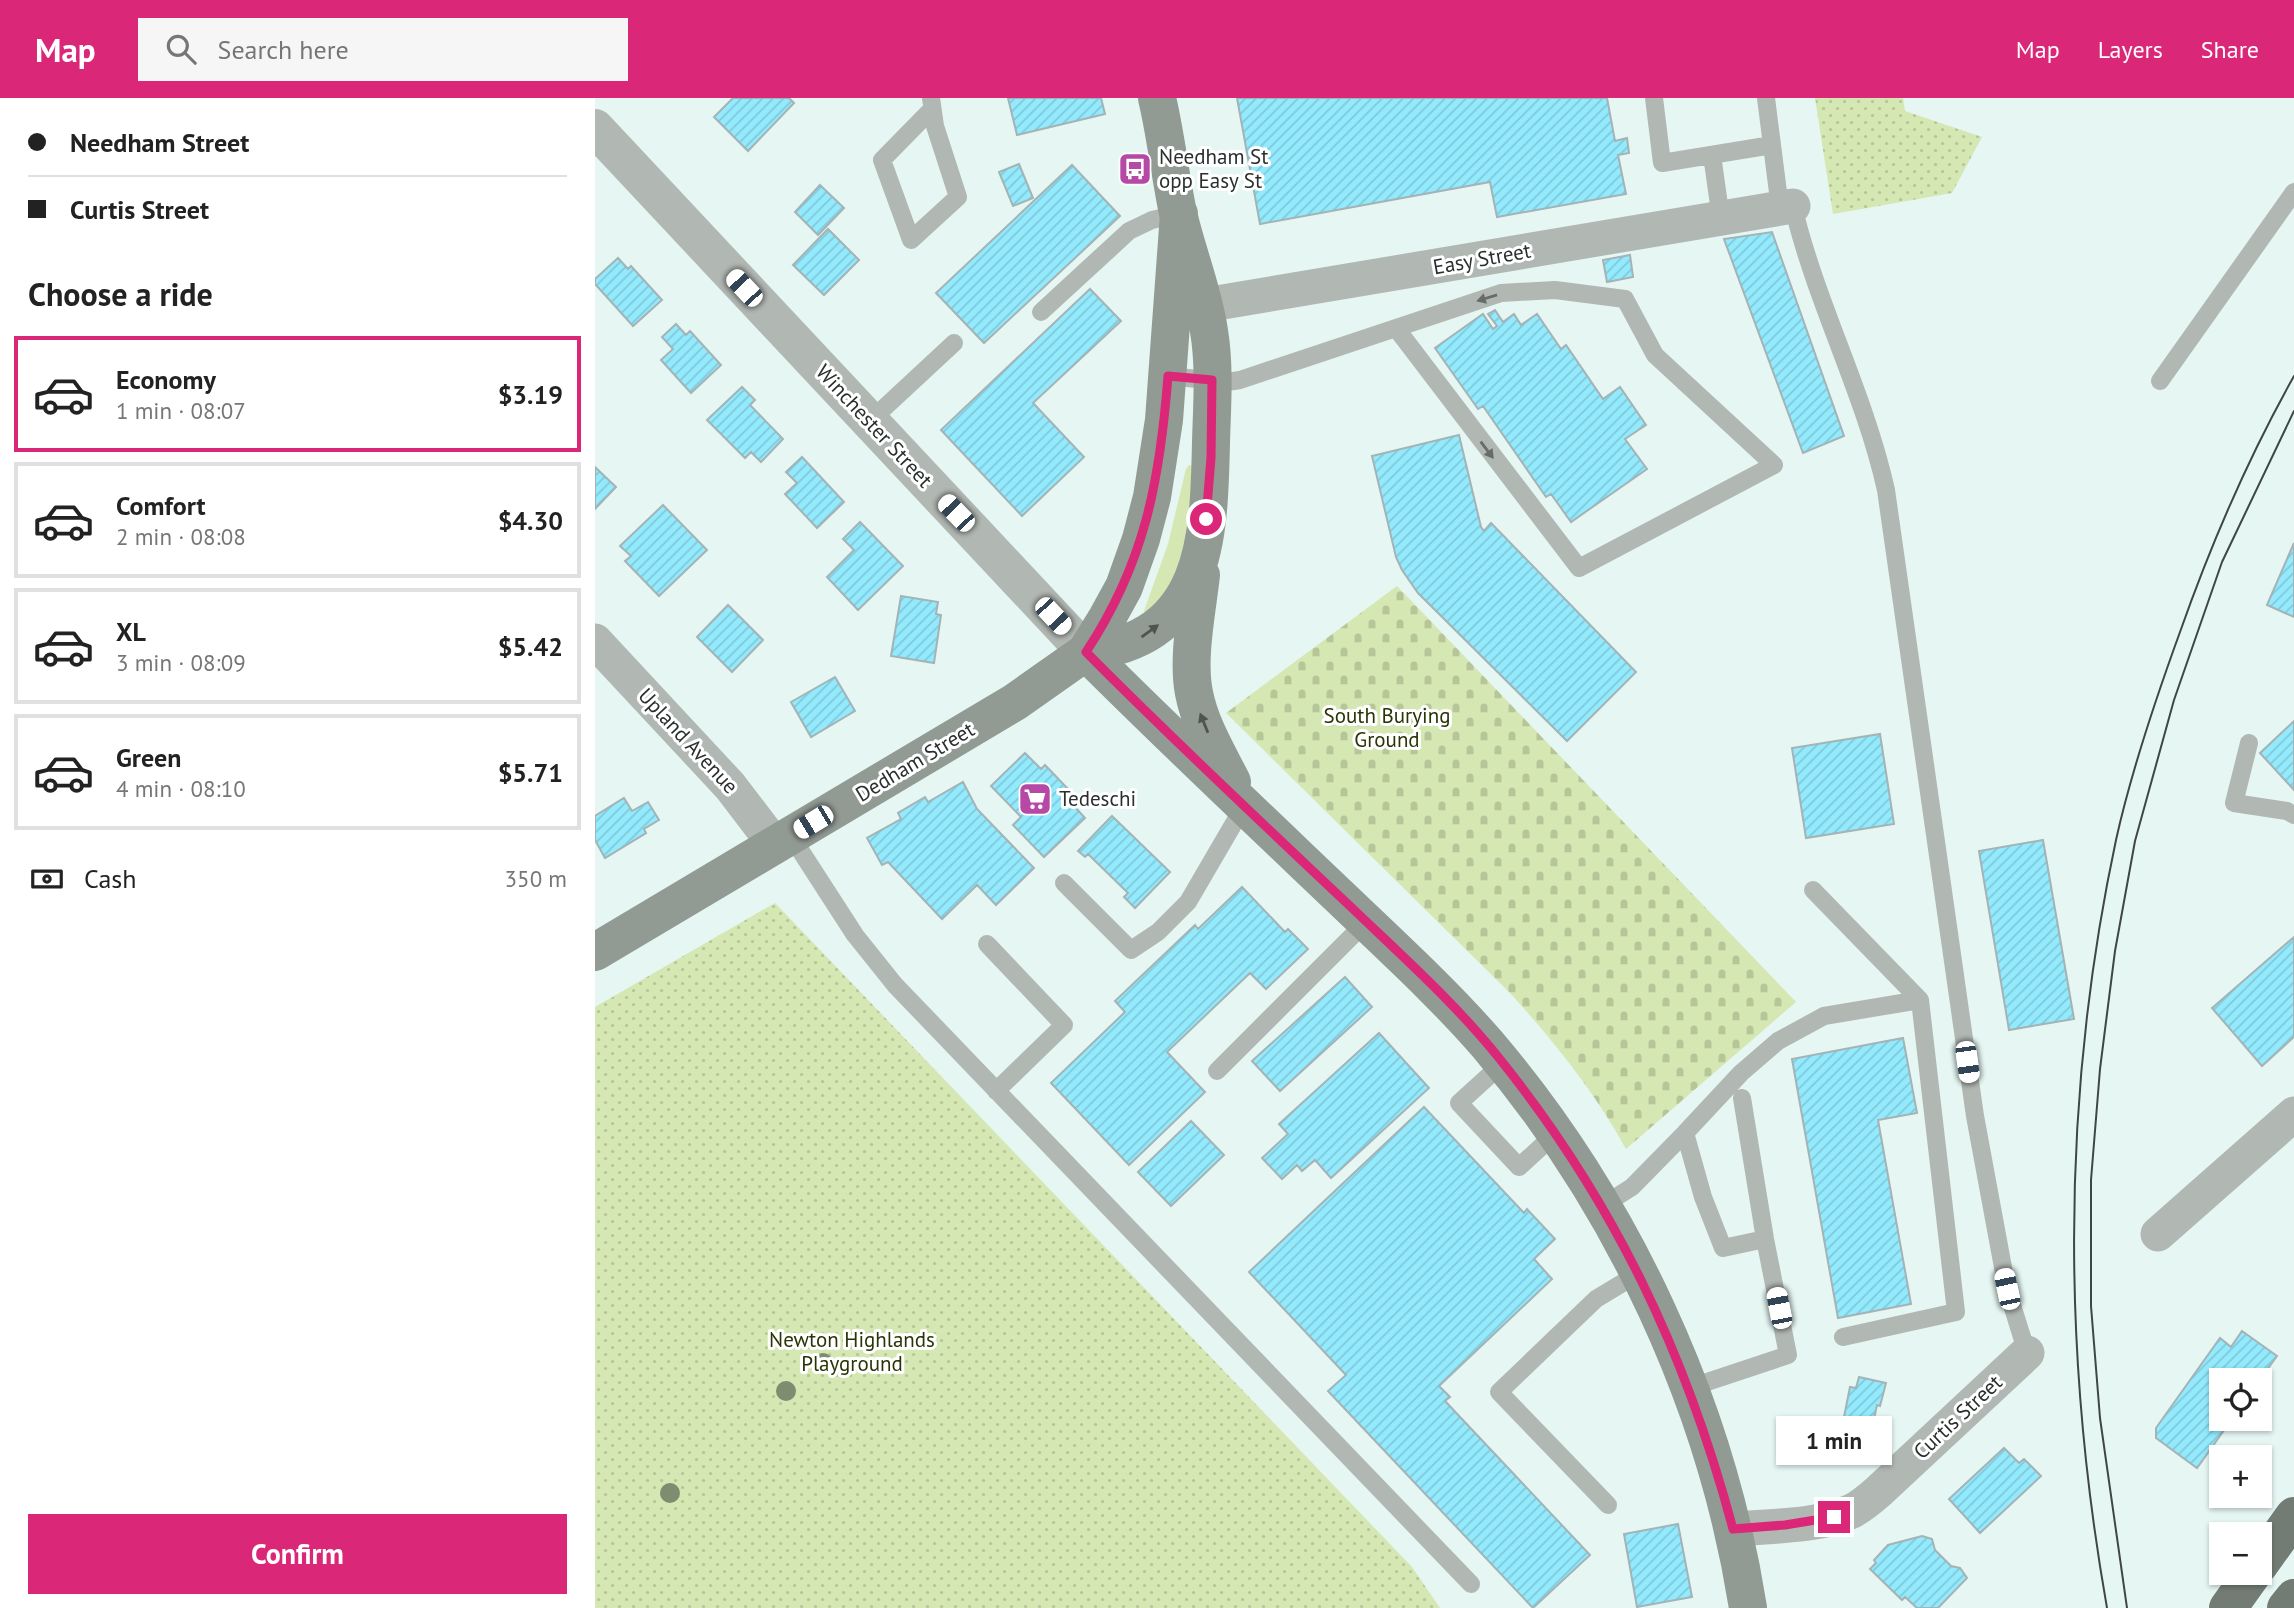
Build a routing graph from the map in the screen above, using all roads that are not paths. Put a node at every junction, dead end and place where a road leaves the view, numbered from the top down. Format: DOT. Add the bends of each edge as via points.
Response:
graph roads {
  1 [pos="1157,98"];
  2 [pos="1654,98"];
  3 [pos="1766,98"];
  4 [pos="931,103"];
  5 [pos="595,128"];
  6 [pos="1772,145"];
  7 [pos="1712,155"];
  8 [pos="2294,192"];
  9 [pos="1786,207"];
  10 [pos="1179,214"];
  11 [pos="1720,219"];
  12 [pos="1188,308"];
  13 [pos="1041,312"];
  14 [pos="1396,328"];
  15 [pos="954,343"];
  16 [pos="1168,376"];
  17 [pos="1212,380"];
  18 [pos="2160,381"];
  19 [pos="870,421"];
  20 [pos="1203,548"];
  21 [pos="595,641"];
  22 [pos="1086,652"];
  23 [pos="2249,743"];
  24 [pos="1244,806"];
  25 [pos="2294,815"];
  26 [pos="783,840"];
  27 [pos="1064,883"];
  28 [pos="1813,890"];
  29 [pos="1366,922"];
  30 [pos="988,944"];
  31 [pos="595,952"];
  32 [pos="1920,1000"];
  33 [pos="1503,1063"];
  34 [pos="1216,1071"];
  35 [pos="996,1091"];
  36 [pos="1742,1098"];
  37 [pos="2294,1114"];
  38 [pos="1685,1133"];
  39 [pos="1555,1134"];
  40 [pos="1602,1206"];
  41 [pos="2158,1234"];
  42 [pos="1765,1239"];
  43 [pos="1639,1273"];
  44 [pos="1843,1337"];
  45 [pos="2027,1353"];
  46 [pos="1689,1388"];
  47 [pos="1608,1505"];
  48 [pos="2294,1516"];
  49 [pos="1733,1529"];
  50 [pos="2272,1547"];
  51 [pos="1471,1584"];
  52 [pos="2244,1585"];
  53 [pos="2294,1598"];
  54 [pos="1748,1608"];
  55 [pos="2228,1608"];
  56 [pos="2287,1608"];
  1 -- 10 [label="main road"];
  2 -- 7 [label="lane" via="1663,163"];
  3 -- 6 [label="lane"];
  4 -- 4 [label="lane" via="958,197 911,240 882,160"];
  5 -- 19 [label="street, Winchester Street"];
  6 -- 7 [label="lane"];
  6 -- 9 [label="lane"];
  7 -- 11 [label="lane"];
  8 -- 18 [label="lane"];
  9 -- 11 [label="street, Easy Street"];
  9 -- 45 [label="lane" via="1867,417 1886,490 1975,1116 2007,1289"];
  10 -- 12 [label="main road"];
  10 -- 13 [label="lane" via="1129,231"];
  11 -- 12 [label="street, Easy Street"];
  12 -- 16 [label="main road"];
  12 -- 17 [label="main road" via="1210,334"];
  14 -- 14 [label="lane, one-way" via="1579,568 1774,465 1655,355 1625,299 1555,290 1501,293"];
  14 -- 17 [label="lane" via="1249,378"];
  15 -- 19 [label="lane"];
  16 -- 17 [label="lane"];
  16 -- 22 [label="main road" via="1159,463 1141,539 1118,600"];
  17 -- 20 [label="main road"];
  19 -- 22 [label="street, Winchester Street"];
  22 -- 20 [label="main road, one-way" via="1135,641 1170,614 1191,587"];
  24 -- 20 [label="main road, one-way" via="1206,730 1193,690"];
  21 -- 26 [label="street, Upland Avenue"];
  22 -- 24 [label="main road, Winchester Street"];
  22 -- 26 [label="main road, Dedham Street" via="1015,702"];
  23 -- 25 [label="lane" via="2234,803"];
  24 -- 27 [label="lane" via="1188,902 1158,932 1131,950"];
  24 -- 29 [label="main road, Winchester Street"];
  26 -- 31 [label="main road, Dedham Street"];
  26 -- 35 [label="lane" via="872,959"];
  28 -- 32 [label="lane"];
  29 -- 33 [label="main road, Winchester Street"];
  29 -- 34 [label="lane"];
  30 -- 35 [label="lane" via="1064,1025"];
  32 -- 38 [label="lane" via="1824,1016 1778,1041"];
  32 -- 44 [label="lane" via="1956,1312"];
  33 -- 39 [label="main road, Winchester Street"];
  33 -- 39 [label="lane" via="1459,1103 1518,1167"];
  35 -- 51 [label="lane"];
  36 -- 42 [label="lane"];
  37 -- 41 [label="street"];
  38 -- 40 [label="lane" via="1632,1187"];
  38 -- 42 [label="lane" via="1723,1248"];
  39 -- 40 [label="main road, Winchester Street"];
  40 -- 43 [label="main road, Winchester Street"];
  42 -- 46 [label="lane" via="1788,1355"];
  43 -- 46 [label="main road, Winchester Street"];
  43 -- 47 [label="lane" via="1597,1299 1499,1392"];
  45 -- 49 [label="street, Curtis Street" via="1854,1510 1785,1525"];
  46 -- 49 [label="main road, Winchester Street"];
  48 -- 50 [label="highway"];
  49 -- 54 [label="main road, Winchester Street"];
  52 -- 55 [label="highway"];
  53 -- 56 [label="highway"];
}
